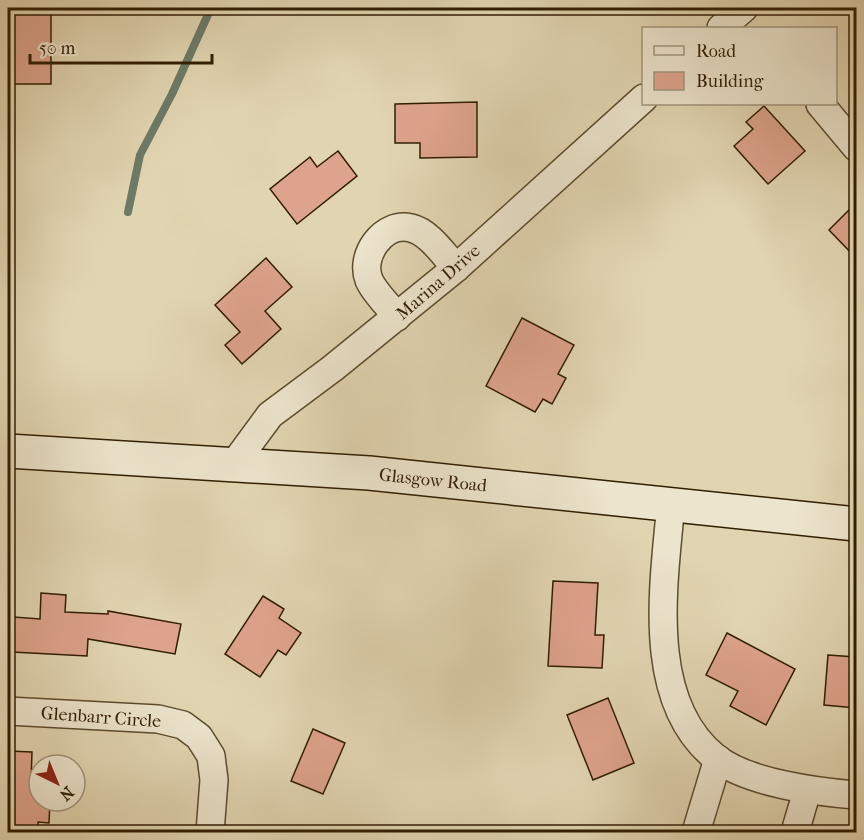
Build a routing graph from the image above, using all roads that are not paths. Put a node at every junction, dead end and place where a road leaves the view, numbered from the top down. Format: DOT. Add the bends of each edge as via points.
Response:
graph roads {
  1 [pos="745,13"];
  2 [pos="723,27"];
  3 [pos="642,100"];
  4 [pos="821,105"];
  5 [pos="856,147"];
  6 [pos="456,268"];
  7 [pos="397,317"];
  8 [pos="8,451"];
  9 [pos="234,464"];
  10 [pos="671,503"];
  11 [pos="856,524"];
  12 [pos="8,711"];
  13 [pos="718,759"];
  14 [pos="807,791"];
  15 [pos="856,795"];
  16 [pos="210,832"];
  17 [pos="696,832"];
  18 [pos="795,832"];
  1 -- 2 [label="street"];
  3 -- 6 [label="street, Marina Drive"];
  4 -- 5 [label="street"];
  6 -- 7 [label="street, Marina Drive"];
  6 -- 7 [label="street" via="424,234 412,228 399,227 383,235 370,248 369,279"];
  7 -- 9 [label="street, Marina Drive" via="270,415"];
  8 -- 9 [label="street, Glasgow Road"];
  9 -- 10 [label="street, Glasgow Road" via="369,473"];
  10 -- 11 [label="street, Glasgow Road"];
  10 -- 13 [label="street" via="664,592 665,644 673,694 691,734"];
  12 -- 16 [label="street, Glenbarr Circle" via="158,719 183,724 199,737 210,756 214,780"];
  13 -- 14 [label="street" via="747,773"];
  13 -- 17 [label="street"];
  14 -- 15 [label="street"];
  14 -- 18 [label="street"];
}
